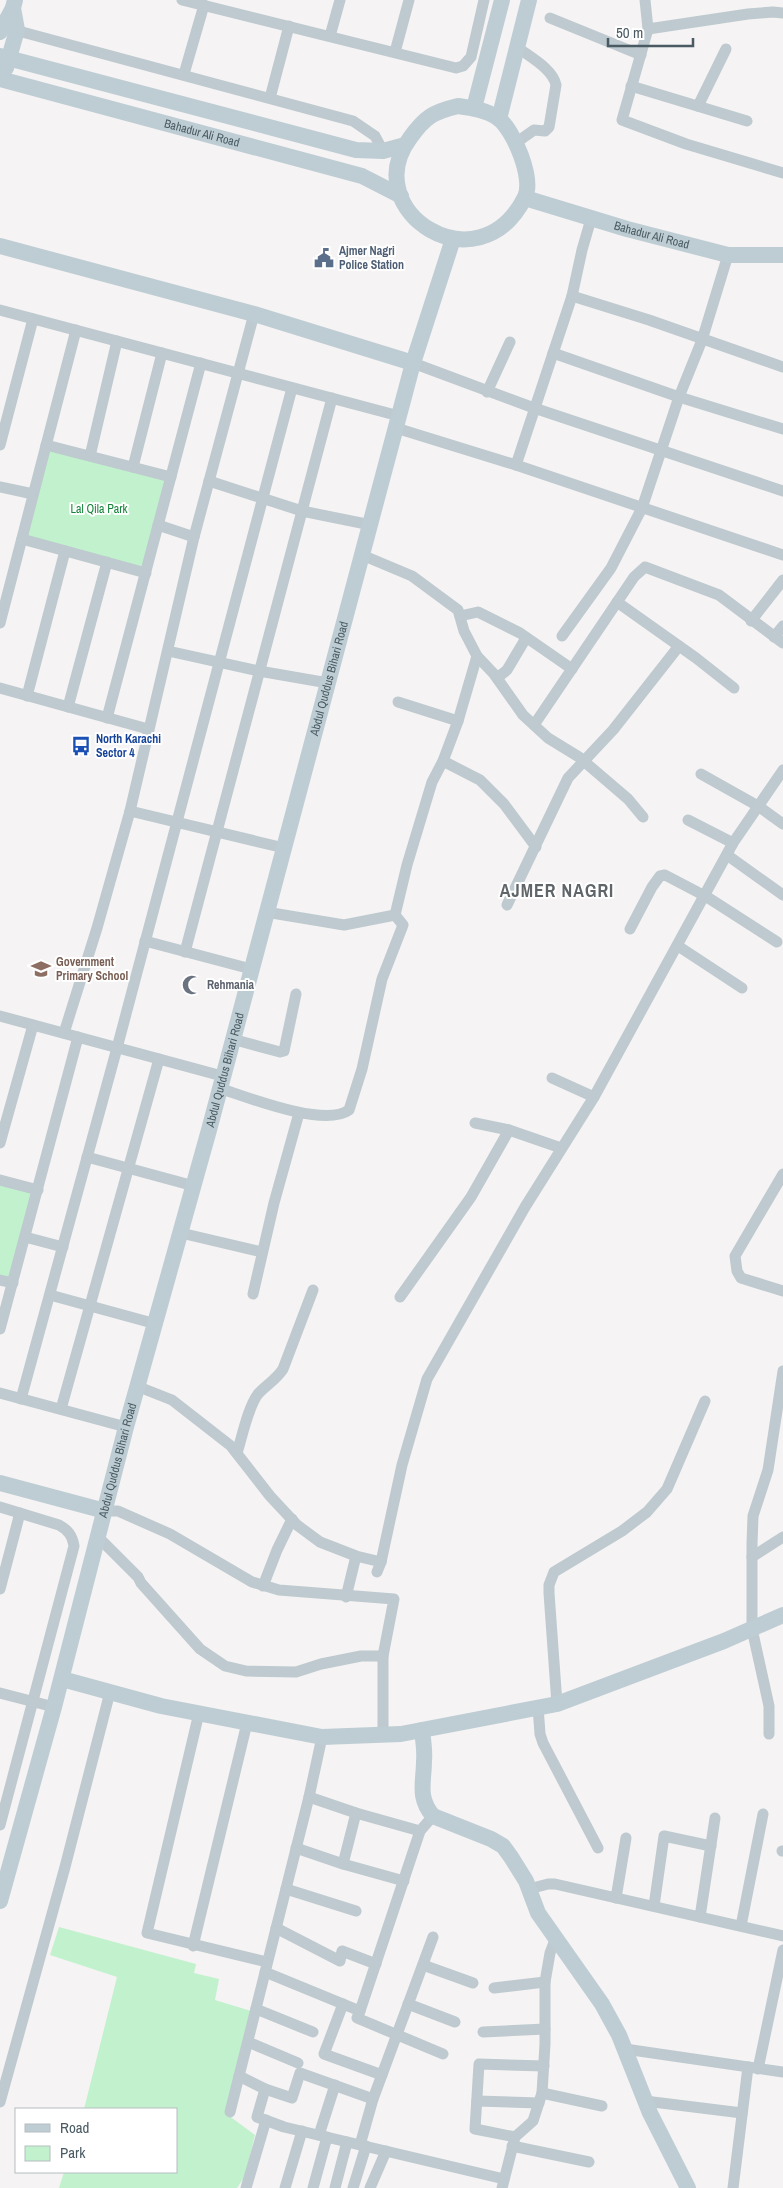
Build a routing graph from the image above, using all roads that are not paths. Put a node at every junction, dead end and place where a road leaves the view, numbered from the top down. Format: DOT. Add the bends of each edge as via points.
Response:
graph roads {
  1 [pos="182,0"];
  2 [pos="340,0"];
  3 [pos="409,0"];
  4 [pos="484,0"];
  5 [pos="502,0"];
  6 [pos="529,0"];
  7 [pos="645,0"];
  8 [pos="14,4"];
  9 [pos="204,5"];
  10 [pos="783,13"];
  11 [pos="550,18"];
  12 [pos="289,26"];
  13 [pos="5,29"];
  14 [pos="648,29"];
  15 [pos="330,36"];
  16 [pos="517,47"];
  17 [pos="726,49"];
  18 [pos="395,52"];
  19 [pos="640,55"];
  20 [pos="4,57"];
  21 [pos="184,74"];
  22 [pos="1,83"];
  23 [pos="631,86"];
  24 [pos="270,98"];
  25 [pos="698,106"];
  26 [pos="474,108"];
  27 [pos="499,119"];
  28 [pos="747,121"];
  29 [pos="517,142"];
  30 [pos="405,144"];
  31 [pos="383,150"];
  32 [pos="783,172"];
  33 [pos="401,196"];
  34 [pos="525,198"];
  35 [pos="592,219"];
  36 [pos="453,239"];
  37 [pos="0,246"];
  38 [pos="728,255"];
  39 [pos="783,255"];
  40 [pos="572,296"];
  41 [pos="0,310"];
  42 [pos="254,314"];
  43 [pos="33,319"];
  44 [pos="76,330"];
  45 [pos="702,340"];
  46 [pos="117,341"];
  47 [pos="510,342"];
  48 [pos="162,353"];
  49 [pos="553,353"];
  50 [pos="413,363"];
  51 [pos="201,364"];
  52 [pos="783,367"];
  53 [pos="238,374"];
  54 [pos="292,388"];
  55 [pos="487,392"];
  56 [pos="679,397"];
  57 [pos="332,398"];
  58 [pos="534,408"];
  59 [pos="398,422"];
  60 [pos="783,429"];
  61 [pos="2,430"];
  62 [pos="46,444"];
  63 [pos="0,445"];
  64 [pos="660,450"];
  65 [pos="90,456"];
  66 [pos="516,465"];
  67 [pos="133,467"];
  68 [pos="171,477"];
  69 [pos="209,481"];
  70 [pos="0,487"];
  71 [pos="783,491"];
  72 [pos="33,494"];
  73 [pos="263,498"];
  74 [pos="642,508"];
  75 [pos="302,512"];
  76 [pos="158,525"];
  77 [pos="370,525"];
  78 [pos="194,537"];
  79 [pos="22,539"];
  80 [pos="65,551"];
  81 [pos="362,555"];
  82 [pos="783,555"];
  83 [pos="107,562"];
  84 [pos="146,573"];
  85 [pos="783,580"];
  86 [pos="617,602"];
  87 [pos="460,616"];
  88 [pos="751,620"];
  89 [pos="0,623"];
  90 [pos="783,626"];
  91 [pos="562,636"];
  92 [pos="526,638"];
  93 [pos="779,640"];
  94 [pos="679,646"];
  95 [pos="168,651"];
  96 [pos="477,656"];
  97 [pos="219,663"];
  98 [pos="572,669"];
  99 [pos="260,671"];
  100 [pos="497,678"];
  101 [pos="328,683"];
  102 [pos="0,688"];
  103 [pos="734,688"];
  104 [pos="27,696"];
  105 [pos="398,702"];
  106 [pos="68,707"];
  107 [pos="108,718"];
  108 [pos="458,721"];
  109 [pos="534,725"];
  110 [pos="148,729"];
  111 [pos="444,761"];
  112 [pos="584,761"];
  113 [pos="783,770"];
  114 [pos="701,774"];
  115 [pos="758,806"];
  116 [pos="130,811"];
  117 [pos="642,817"];
  118 [pos="688,820"];
  119 [pos="177,822"];
  120 [pos="783,824"];
  121 [pos="217,832"];
  122 [pos="733,843"];
  123 [pos="536,847"];
  124 [pos="284,848"];
  125 [pos="727,855"];
  126 [pos="783,895"];
  127 [pos="705,896"];
  128 [pos="507,905"];
  129 [pos="266,912"];
  130 [pos="395,915"];
  131 [pos="630,929"];
  132 [pos="145,941"];
  133 [pos="777,942"];
  134 [pos="678,946"];
  135 [pos="185,952"];
  136 [pos="251,969"];
  137 [pos="742,988"];
  138 [pos="296,994"];
  139 [pos="0,1016"];
  140 [pos="33,1025"];
  141 [pos="64,1033"];
  142 [pos="78,1037"];
  143 [pos="232,1039"];
  144 [pos="117,1048"];
  145 [pos="159,1059"];
  146 [pos="552,1078"];
  147 [pos="221,1082"];
  148 [pos="594,1097"];
  149 [pos="300,1113"];
  150 [pos="475,1123"];
  151 [pos="509,1130"];
  152 [pos="0,1143"];
  153 [pos="560,1148"];
  154 [pos="87,1157"];
  155 [pos="128,1169"];
  156 [pos="783,1174"];
  157 [pos="0,1180"];
  158 [pos="194,1186"];
  159 [pos="38,1190"];
  160 [pos="181,1233"];
  161 [pos="25,1236"];
  162 [pos="63,1247"];
  163 [pos="262,1252"];
  164 [pos="0,1280"];
  165 [pos="13,1284"];
  166 [pos="313,1290"];
  167 [pos="783,1291"];
  168 [pos="253,1294"];
  169 [pos="50,1295"];
  170 [pos="400,1297"];
  171 [pos="89,1306"];
  172 [pos="156,1324"];
  173 [pos="0,1329"];
  174 [pos="782,1376"];
  175 [pos="139,1387"];
  176 [pos="0,1393"];
  177 [pos="22,1399"];
  178 [pos="705,1401"];
  179 [pos="60,1409"];
  180 [pos="126,1427"];
  181 [pos="237,1453"];
  182 [pos="0,1483"];
  183 [pos="0,1507"];
  184 [pos="105,1510"];
  185 [pos="20,1513"];
  186 [pos="292,1519"];
  187 [pos="98,1537"];
  188 [pos="783,1537"];
  189 [pos="4,1551"];
  190 [pos="356,1556"];
  191 [pos="752,1557"];
  192 [pos="263,1586"];
  193 [pos="0,1589"];
  194 [pos="346,1597"];
  195 [pos="783,1615"];
  196 [pos="752,1629"];
  197 [pos="384,1656"];
  198 [pos="62,1679"];
  199 [pos="110,1692"];
  200 [pos="0,1693"];
  201 [pos="33,1702"];
  202 [pos="557,1704"];
  203 [pos="54,1707"];
  204 [pos="538,1708"];
  205 [pos="199,1713"];
  206 [pos="247,1723"];
  207 [pos="422,1730"];
  208 [pos="383,1733"];
  209 [pos="769,1734"];
  210 [pos="322,1737"];
  211 [pos="309,1797"];
  212 [pos="356,1813"];
  213 [pos="763,1814"];
  214 [pos="434,1816"];
  215 [pos="715,1818"];
  216 [pos="0,1825"];
  217 [pos="420,1832"];
  218 [pos="626,1838"];
  219 [pos="710,1846"];
  220 [pos="296,1848"];
  221 [pos="598,1848"];
  222 [pos="343,1864"];
  223 [pos="404,1881"];
  224 [pos="529,1889"];
  225 [pos="286,1890"];
  226 [pos="616,1898"];
  227 [pos="0,1901"];
  228 [pos="654,1906"];
  229 [pos="356,1911"];
  230 [pos="700,1917"];
  231 [pos="741,1926"];
  232 [pos="276,1928"];
  233 [pos="783,1936"];
  234 [pos="434,1937"];
  235 [pos="555,1940"];
  236 [pos="193,1946"];
  237 [pos="783,1950"];
  238 [pos="376,1964"];
  239 [pos="423,1965"];
  240 [pos="266,1967"];
  241 [pos="545,1982"];
  242 [pos="473,1983"];
  243 [pos="494,1988"];
  244 [pos="343,2004"];
  245 [pos="408,2004"];
  246 [pos="256,2009"];
  247 [pos="360,2011"];
  248 [pos="454,2022"];
  249 [pos="545,2029"];
  250 [pos="313,2032"];
  251 [pos="483,2032"];
  252 [pos="397,2035"];
  253 [pos="248,2042"];
  254 [pos="625,2048"];
  255 [pos="443,2054"];
  256 [pos="298,2064"];
  257 [pos="544,2066"];
  258 [pos="753,2068"];
  259 [pos="783,2072"];
  260 [pos="382,2075"];
  261 [pos="239,2076"];
  262 [pos="335,2085"];
  263 [pos="265,2089"];
  264 [pos="541,2098"];
  265 [pos="373,2099"];
  266 [pos="477,2100"];
  267 [pos="645,2101"];
  268 [pos="0,2102"];
  269 [pos="602,2106"];
  270 [pos="230,2112"];
  271 [pos="742,2113"];
  272 [pos="266,2120"];
  273 [pos="302,2131"];
  274 [pos="323,2136"];
  275 [pos="514,2141"];
  276 [pos="347,2142"];
  277 [pos="363,2146"];
  278 [pos="386,2151"];
  279 [pos="589,2162"];
  280 [pos="503,2183"];
  281 [pos="246,2188"];
  282 [pos="285,2188"];
  283 [pos="313,2188"];
  284 [pos="335,2188"];
  285 [pos="353,2188"];
  286 [pos="370,2188"];
  287 [pos="688,2188"];
  288 [pos="733,2188"];
  1 -- 9 [label="street"];
  2 -- 15 [label="street"];
  3 -- 18 [label="street"];
  4 -- 18 [label="street" via="471,57 464,66 456,68"];
  5 -- 26 [label="main road"];
  6 -- 16 [label="main road"];
  7 -- 14 [label="street"];
  8 -- 13 [label="main road"];
  9 -- 12 [label="street"];
  9 -- 21 [label="street"];
  10 -- 14 [label="street" via="748,14"];
  11 -- 19 [label="street"];
  12 -- 15 [label="street"];
  12 -- 24 [label="street"];
  13 -- 20 [label="main road"];
  13 -- 21 [label="street"];
  14 -- 19 [label="street"];
  15 -- 18 [label="street"];
  16 -- 27 [label="main road"];
  16 -- 29 [label="street" via="544,68 556,85 549,127 545,131 534,130"];
  17 -- 25 [label="street"];
  19 -- 23 [label="street"];
  20 -- 22 [label="main road"];
  20 -- 31 [label="main road, Bahadur Ali Road" via="356,150"];
  21 -- 24 [label="street"];
  22 -- 33 [label="main road, Bahadur Ali Road" via="362,176"];
  23 -- 25 [label="street"];
  23 -- 32 [label="street" via="622,117 624,122"];
  24 -- 31 [label="street" via="353,121 375,136"];
  25 -- 28 [label="street"];
  26 -- 27 [label="main road"];
  26 -- 30 [label="main road" via="458,106 444,109 423,120"];
  27 -- 29 [label="main road"];
  29 -- 34 [label="main road" via="525,166"];
  30 -- 31 [label="main road, Bahadur Ali Road"];
  30 -- 33 [label="main road" via="398,157 397,182"];
  33 -- 36 [label="main road" via="413,217 431,232"];
  34 -- 35 [label="main road, Bahadur Ali Road"];
  34 -- 36 [label="main road" via="517,213 500,229 479,238"];
  35 -- 38 [label="main road, Bahadur Ali Road"];
  35 -- 40 [label="street"];
  36 -- 50 [label="main road, Abdul Quddus Bihari Road"];
  37 -- 42 [label="main road"];
  38 -- 39 [label="main road, Bahadur Ali Road"];
  38 -- 45 [label="street"];
  40 -- 45 [label="street"];
  40 -- 49 [label="street"];
  41 -- 43 [label="street"];
  42 -- 50 [label="main road"];
  42 -- 53 [label="street"];
  43 -- 44 [label="street"];
  43 -- 61 [label="street"];
  44 -- 46 [label="street"];
  44 -- 62 [label="street"];
  45 -- 52 [label="street"];
  45 -- 56 [label="street"];
  46 -- 48 [label="street"];
  46 -- 65 [label="street"];
  47 -- 55 [label="street"];
  48 -- 51 [label="street"];
  48 -- 67 [label="street"];
  49 -- 56 [label="street"];
  49 -- 58 [label="street"];
  50 -- 55 [label="street"];
  50 -- 59 [label="main road, Abdul Quddus Bihari Road"];
  51 -- 53 [label="street"];
  51 -- 68 [label="street"];
  53 -- 54 [label="street"];
  53 -- 69 [label="street"];
  54 -- 57 [label="street"];
  54 -- 73 [label="street"];
  55 -- 58 [label="street"];
  56 -- 60 [label="street"];
  56 -- 64 [label="street"];
  57 -- 59 [label="street"];
  57 -- 75 [label="street"];
  58 -- 64 [label="street"];
  58 -- 66 [label="street"];
  59 -- 66 [label="street"];
  59 -- 77 [label="main road, Abdul Quddus Bihari Road"];
  61 -- 63 [label="street"];
  62 -- 65 [label="street"];
  62 -- 72 [label="street"];
  64 -- 71 [label="street"];
  64 -- 74 [label="street"];
  65 -- 67 [label="street"];
  66 -- 74 [label="street"];
  67 -- 68 [label="street"];
  68 -- 76 [label="street"];
  69 -- 73 [label="street"];
  69 -- 78 [label="street"];
  70 -- 72 [label="street"];
  72 -- 79 [label="street"];
  73 -- 75 [label="street"];
  73 -- 97 [label="street"];
  74 -- 82 [label="street"];
  74 -- 91 [label="street" via="611,568"];
  75 -- 77 [label="street"];
  75 -- 99 [label="street"];
  76 -- 78 [label="street"];
  76 -- 84 [label="street"];
  77 -- 81 [label="main road, Abdul Quddus Bihari Road"];
  78 -- 95 [label="street"];
  79 -- 80 [label="street"];
  79 -- 89 [label="street"];
  80 -- 83 [label="street"];
  80 -- 104 [label="street"];
  81 -- 87 [label="street" via="412,576 458,610"];
  81 -- 101 [label="main road, Abdul Quddus Bihari Road"];
  83 -- 84 [label="street"];
  83 -- 106 [label="street"];
  84 -- 107 [label="street"];
  85 -- 88 [label="street"];
  86 -- 88 [label="street" via="642,568 651,568 719,595"];
  86 -- 94 [label="street"];
  86 -- 98 [label="street"];
  87 -- 92 [label="street" via="478,612"];
  87 -- 96 [label="street"];
  88 -- 93 [label="street"];
  90 -- 93 [label="street"];
  92 -- 98 [label="street"];
  92 -- 100 [label="street" via="507,670"];
  94 -- 103 [label="street"];
  94 -- 112 [label="street" via="613,730"];
  95 -- 97 [label="street"];
  95 -- 110 [label="street"];
  96 -- 100 [label="street"];
  96 -- 108 [label="street"];
  97 -- 99 [label="street"];
  97 -- 119 [label="street"];
  98 -- 109 [label="street"];
  99 -- 101 [label="street"];
  99 -- 121 [label="street"];
  100 -- 109 [label="street" via="522,715"];
  101 -- 124 [label="main road, Abdul Quddus Bihari Road"];
  102 -- 104 [label="street"];
  104 -- 106 [label="street"];
  105 -- 108 [label="street"];
  106 -- 107 [label="street"];
  107 -- 110 [label="street"];
  108 -- 111 [label="street"];
  109 -- 112 [label="street"];
  110 -- 116 [label="street"];
  111 -- 123 [label="street" via="480,780 504,804"];
  111 -- 130 [label="street" via="432,782"];
  112 -- 117 [label="street" via="628,799"];
  112 -- 123 [label="street" via="568,778"];
  113 -- 115 [label="street"];
  114 -- 115 [label="street"];
  115 -- 120 [label="street"];
  115 -- 122 [label="street"];
  116 -- 119 [label="street"];
  116 -- 141 [label="street"];
  118 -- 122 [label="street"];
  119 -- 121 [label="street"];
  119 -- 132 [label="street"];
  121 -- 124 [label="street"];
  121 -- 135 [label="street"];
  122 -- 125 [label="street"];
  123 -- 128 [label="street"];
  124 -- 129 [label="main road, Abdul Quddus Bihari Road"];
  125 -- 126 [label="street"];
  125 -- 127 [label="street"];
  127 -- 131 [label="street" via="669,877 660,876"];
  127 -- 133 [label="street"];
  127 -- 134 [label="street"];
  129 -- 130 [label="street" via="344,925"];
  129 -- 136 [label="main road, Abdul Quddus Bihari Road"];
  130 -- 149 [label="street" via="403,925 382,979 362,1069 349,1110 336,1115"];
  132 -- 135 [label="street"];
  132 -- 144 [label="street"];
  134 -- 137 [label="street"];
  134 -- 148 [label="street"];
  135 -- 136 [label="street"];
  136 -- 143 [label="main road, Abdul Quddus Bihari Road"];
  138 -- 143 [label="street" via="284,1051"];
  139 -- 140 [label="street"];
  140 -- 141 [label="street"];
  140 -- 152 [label="street"];
  141 -- 142 [label="street"];
  142 -- 144 [label="street"];
  142 -- 159 [label="street"];
  143 -- 147 [label="main road, Abdul Quddus Bihari Road"];
  144 -- 145 [label="street"];
  144 -- 154 [label="street"];
  145 -- 147 [label="street"];
  145 -- 155 [label="street"];
  146 -- 148 [label="street"];
  147 -- 149 [label="street"];
  147 -- 158 [label="main road, Abdul Quddus Bihari Road"];
  148 -- 153 [label="street"];
  149 -- 163 [label="street"];
  150 -- 151 [label="street"];
  151 -- 153 [label="street"];
  151 -- 170 [label="street" via="471,1197"];
  153 -- 190 [label="street" via="427,1379 404,1456 379,1567"];
  154 -- 155 [label="street"];
  154 -- 162 [label="street"];
  155 -- 158 [label="street"];
  155 -- 171 [label="street"];
  156 -- 167 [label="street" via="735,1256 741,1278"];
  157 -- 159 [label="street"];
  158 -- 160 [label="main road, Abdul Quddus Bihari Road"];
  159 -- 161 [label="street"];
  160 -- 163 [label="street"];
  160 -- 172 [label="main road, Abdul Quddus Bihari Road"];
  161 -- 162 [label="street"];
  161 -- 165 [label="street"];
  162 -- 169 [label="street"];
  163 -- 168 [label="street"];
  164 -- 165 [label="street"];
  165 -- 173 [label="street"];
  166 -- 181 [label="street" via="283,1369 254,1401"];
  169 -- 171 [label="street"];
  169 -- 177 [label="street"];
  171 -- 172 [label="street"];
  171 -- 179 [label="street"];
  172 -- 175 [label="main road, Abdul Quddus Bihari Road"];
  174 -- 191 [label="street" via="768,1470 753,1516"];
  175 -- 180 [label="main road, Abdul Quddus Bihari Road"];
  175 -- 181 [label="street" via="172,1400"];
  176 -- 177 [label="street"];
  177 -- 179 [label="street"];
  178 -- 202 [label="street" via="667,1489 658,1501 622,1531 554,1572 549,1593"];
  179 -- 180 [label="street"];
  180 -- 184 [label="main road, Abdul Quddus Bihari Road"];
  181 -- 186 [label="street"];
  182 -- 184 [label="main road"];
  183 -- 185 [label="street"];
  184 -- 187 [label="main road, Abdul Quddus Bihari Road"];
  184 -- 192 [label="street" via="118,1511 170,1534"];
  185 -- 189 [label="street"];
  185 -- 201 [label="street" via="59,1525 73,1538 74,1546"];
  186 -- 190 [label="street" via="320,1542"];
  186 -- 192 [label="street"];
  187 -- 197 [label="street" via="138,1577 200,1649 225,1666 246,1671 296,1672 353,1658"];
  187 -- 198 [label="main road, Abdul Quddus Bihari Road"];
  188 -- 191 [label="street"];
  189 -- 193 [label="street"];
  190 -- 194 [label="street"];
  191 -- 196 [label="street"];
  192 -- 194 [label="street"];
  194 -- 197 [label="street" via="394,1599"];
  195 -- 196 [label="main road"];
  196 -- 202 [label="main road"];
  196 -- 209 [label="street" via="769,1706"];
  197 -- 208 [label="street"];
  198 -- 199 [label="main road"];
  198 -- 203 [label="main road, Abdul Quddus Bihari Road"];
  199 -- 205 [label="main road"];
  199 -- 268 [label="street"];
  200 -- 201 [label="street"];
  201 -- 203 [label="street"];
  201 -- 216 [label="street"];
  202 -- 204 [label="main road"];
  203 -- 227 [label="main road, Abdul Quddus Bihari Road"];
  204 -- 207 [label="main road"];
  204 -- 221 [label="street" via="543,1743"];
  205 -- 206 [label="main road"];
  205 -- 236 [label="street" via="147,1934"];
  206 -- 210 [label="main road"];
  206 -- 236 [label="street"];
  207 -- 208 [label="main road"];
  207 -- 214 [label="main road" via="422,1791"];
  208 -- 210 [label="main road"];
  210 -- 211 [label="street"];
  211 -- 212 [label="street"];
  211 -- 220 [label="street"];
  212 -- 217 [label="street"];
  212 -- 222 [label="street"];
  213 -- 231 [label="street"];
  214 -- 217 [label="street"];
  214 -- 224 [label="main road" via="503,1846"];
  215 -- 219 [label="street"];
  217 -- 223 [label="street"];
  218 -- 226 [label="street"];
  219 -- 228 [label="street" via="664,1836"];
  219 -- 230 [label="street"];
  220 -- 222 [label="street"];
  220 -- 225 [label="street"];
  222 -- 223 [label="street"];
  223 -- 238 [label="street"];
  224 -- 226 [label="street" via="555,1884"];
  224 -- 235 [label="main road" via="538,1913"];
  225 -- 229 [label="street"];
  225 -- 232 [label="street"];
  226 -- 228 [label="street"];
  228 -- 230 [label="street"];
  230 -- 231 [label="street"];
  231 -- 233 [label="street"];
  232 -- 238 [label="street" via="340,1961 342,1952"];
  232 -- 240 [label="street"];
  234 -- 239 [label="street"];
  235 -- 241 [label="street"];
  235 -- 254 [label="main road" via="602,2004"];
  236 -- 240 [label="street"];
  237 -- 258 [label="street"];
  238 -- 247 [label="street"];
  239 -- 242 [label="street"];
  239 -- 245 [label="street"];
  240 -- 244 [label="street"];
  240 -- 246 [label="street"];
  241 -- 243 [label="street"];
  241 -- 249 [label="street"];
  244 -- 247 [label="street"];
  244 -- 260 [label="street" via="324,2054"];
  245 -- 248 [label="street"];
  245 -- 252 [label="street"];
  246 -- 250 [label="street"];
  246 -- 253 [label="street"];
  247 -- 252 [label="street" via="357,2018"];
  249 -- 251 [label="street"];
  249 -- 257 [label="street"];
  252 -- 255 [label="street"];
  252 -- 260 [label="street"];
  253 -- 256 [label="street"];
  253 -- 261 [label="street"];
  254 -- 258 [label="street"];
  254 -- 267 [label="main road"];
  257 -- 264 [label="street"];
  257 -- 266 [label="street" via="479,2064"];
  258 -- 259 [label="street"];
  258 -- 271 [label="street"];
  260 -- 265 [label="street"];
  261 -- 263 [label="street"];
  261 -- 270 [label="street"];
  262 -- 263 [label="street" via="300,2073 292,2098"];
  262 -- 265 [label="street"];
  262 -- 274 [label="street"];
  263 -- 272 [label="street" via="257,2117"];
  264 -- 266 [label="street"];
  264 -- 269 [label="street"];
  264 -- 275 [label="street" via="533,2121"];
  265 -- 277 [label="street"];
  266 -- 275 [label="street" via="475,2128"];
  267 -- 271 [label="street"];
  267 -- 287 [label="main road"];
  271 -- 288 [label="street"];
  272 -- 273 [label="street"];
  272 -- 281 [label="street"];
  273 -- 274 [label="street"];
  273 -- 282 [label="street"];
  274 -- 276 [label="street"];
  274 -- 283 [label="street"];
  275 -- 279 [label="street"];
  275 -- 280 [label="street"];
  276 -- 277 [label="street"];
  276 -- 284 [label="street"];
  277 -- 278 [label="street"];
  277 -- 285 [label="street"];
  278 -- 280 [label="street"];
  278 -- 286 [label="street"];
}
